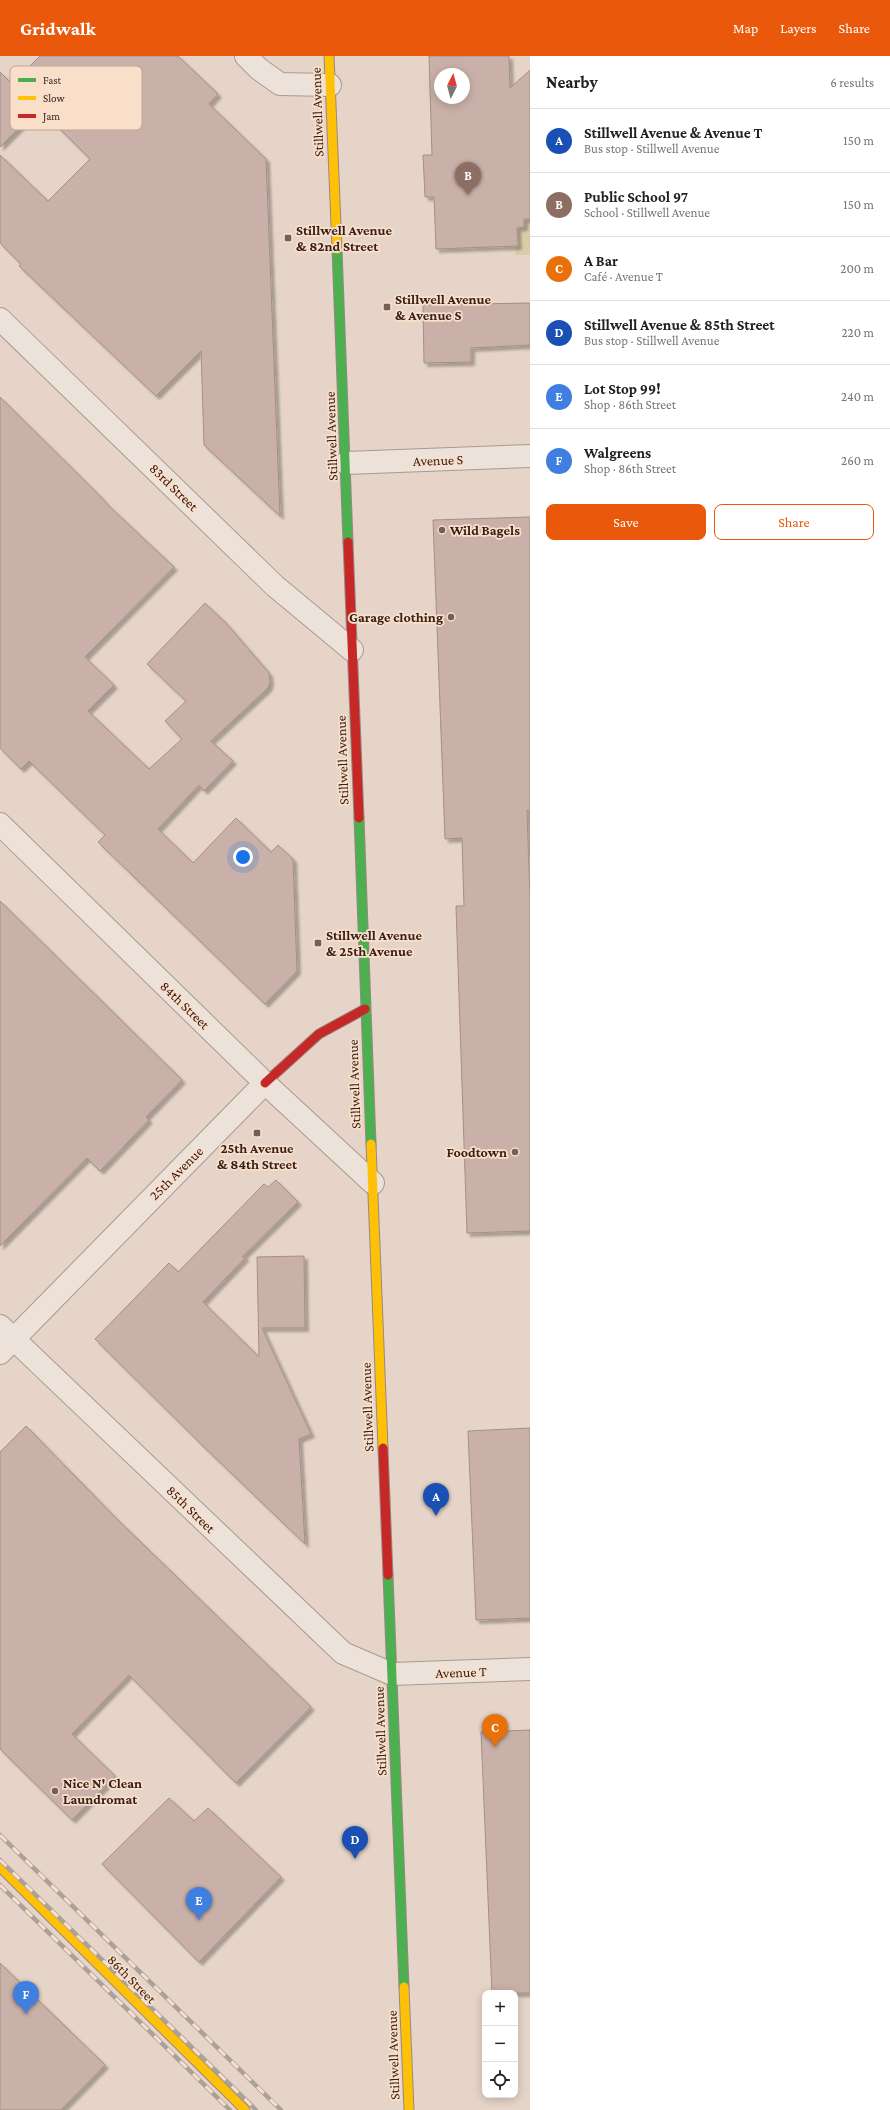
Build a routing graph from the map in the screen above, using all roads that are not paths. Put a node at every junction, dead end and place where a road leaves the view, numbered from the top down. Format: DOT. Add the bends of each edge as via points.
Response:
graph roads {
  1 [pos="246,56"];
  2 [pos="329,56"];
  3 [pos="330,85"];
  4 [pos="0,319"];
  5 [pos="530,456"];
  6 [pos="346,463"];
  7 [pos="352,650"];
  8 [pos="0,824"];
  9 [pos="365,1009"];
  10 [pos="265,1083"];
  11 [pos="373,1183"];
  12 [pos="4,1339"];
  13 [pos="530,1669"];
  14 [pos="392,1674"];
  15 [pos="0,1867"];
  16 [pos="245,2110"];
  17 [pos="409,2110"];
  1 -- 3 [label="street" via="280,84"];
  2 -- 3 [label="main road, Stillwell Avenue"];
  3 -- 6 [label="main road, Stillwell Avenue"];
  4 -- 7 [label="street, 83rd Street" via="275,586"];
  5 -- 6 [label="street, Avenue S"];
  6 -- 7 [label="main road, Stillwell Avenue"];
  7 -- 9 [label="main road, Stillwell Avenue"];
  8 -- 10 [label="street, 84th Street"];
  9 -- 10 [label="main road, 25th Avenue" via="319,1034"];
  9 -- 11 [label="main road, Stillwell Avenue"];
  10 -- 11 [label="street, 84th Street"];
  10 -- 12 [label="street, 25th Avenue"];
  11 -- 14 [label="main road, Stillwell Avenue"];
  12 -- 14 [label="street, 85th Street" via="343,1654"];
  13 -- 14 [label="street, Avenue T"];
  14 -- 17 [label="main road, Stillwell Avenue"];
  15 -- 16 [label="main road, 86th Street"];
}
